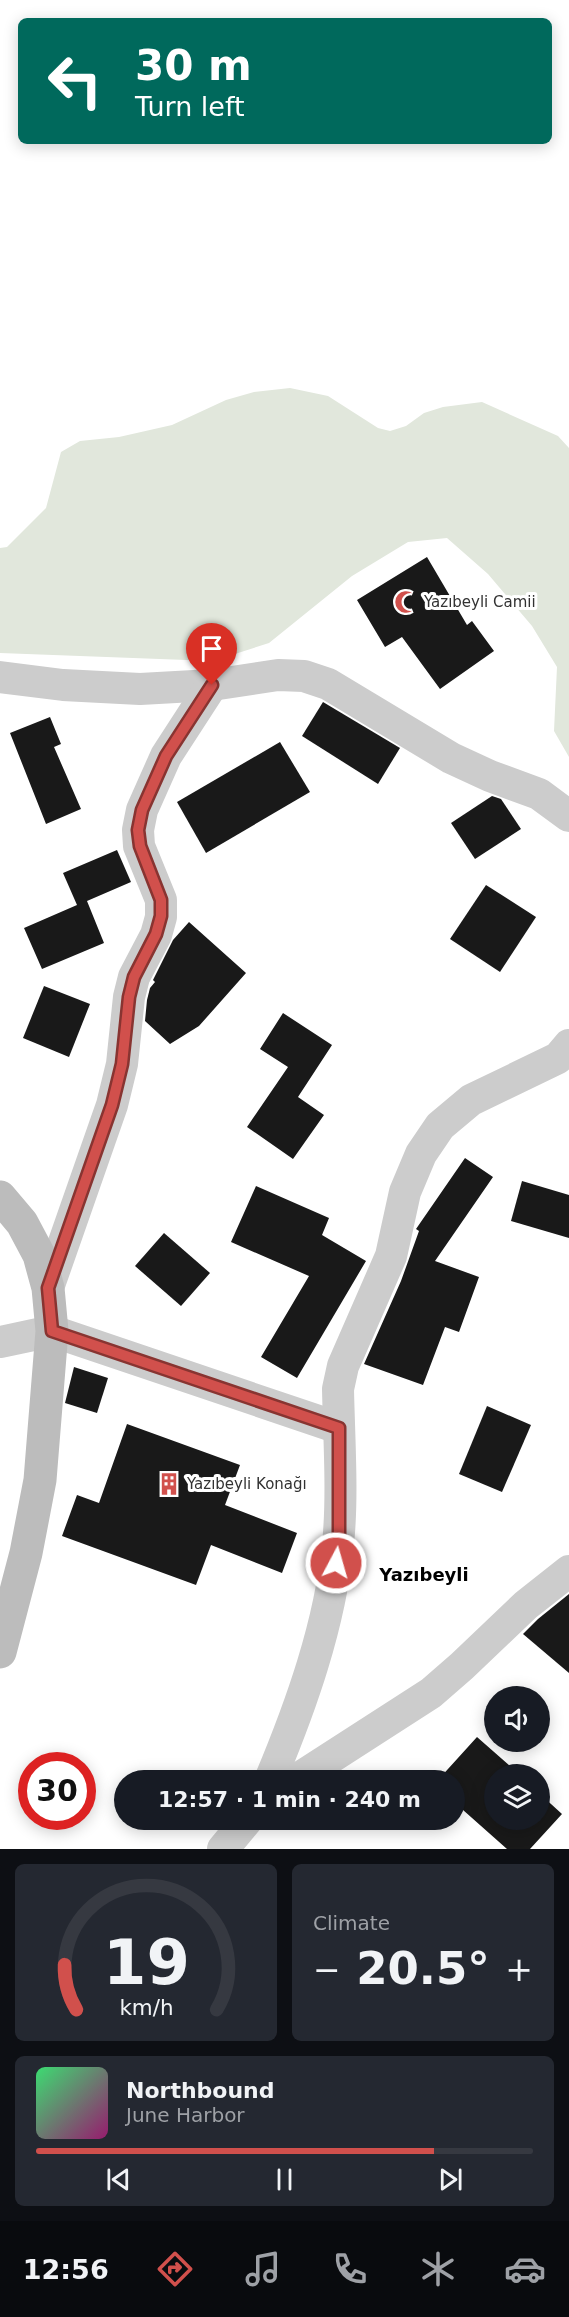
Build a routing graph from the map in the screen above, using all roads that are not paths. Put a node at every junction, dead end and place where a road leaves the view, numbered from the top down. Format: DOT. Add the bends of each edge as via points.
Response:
graph roads {
  1 [pos="0,677"];
  2 [pos="212,685"];
  3 [pos="569,816"];
  4 [pos="565,1057"];
  5 [pos="0,1197"];
  6 [pos="48,1288"];
  7 [pos="52,1331"];
  8 [pos="0,1342"];
  9 [pos="339,1428"];
  10 [pos="569,1571"];
  11 [pos="0,1652"];
  12 [pos="274,1770"];
  13 [pos="311,1770"];
  14 [pos="239,1830"];
  15 [pos="223,1849"];
  1 -- 2 [label="street" via="140,689"];
  2 -- 3 [label="street" via="278,675 304,676 328,684 451,758 539,794"];
  2 -- 6 [label="street" via="166,756 142,810 140,846 161,900 161,916 134,977 112,1105"];
  4 -- 9 [label="street" via="471,1100 440,1126 421,1154 405,1192 391,1256 343,1366 338,1389"];
  5 -- 6 [label="street" via="22,1223 39,1255"];
  6 -- 7 [label="street"];
  7 -- 8 [label="street"];
  7 -- 9 [label="street"];
  7 -- 11 [label="street" via="40,1479 26,1553"];
  9 -- 12 [label="street" via="339,1543 329,1602"];
  10 -- 13 [label="street" via="430,1693"];
  14 -- 15 [label="street"];
}
